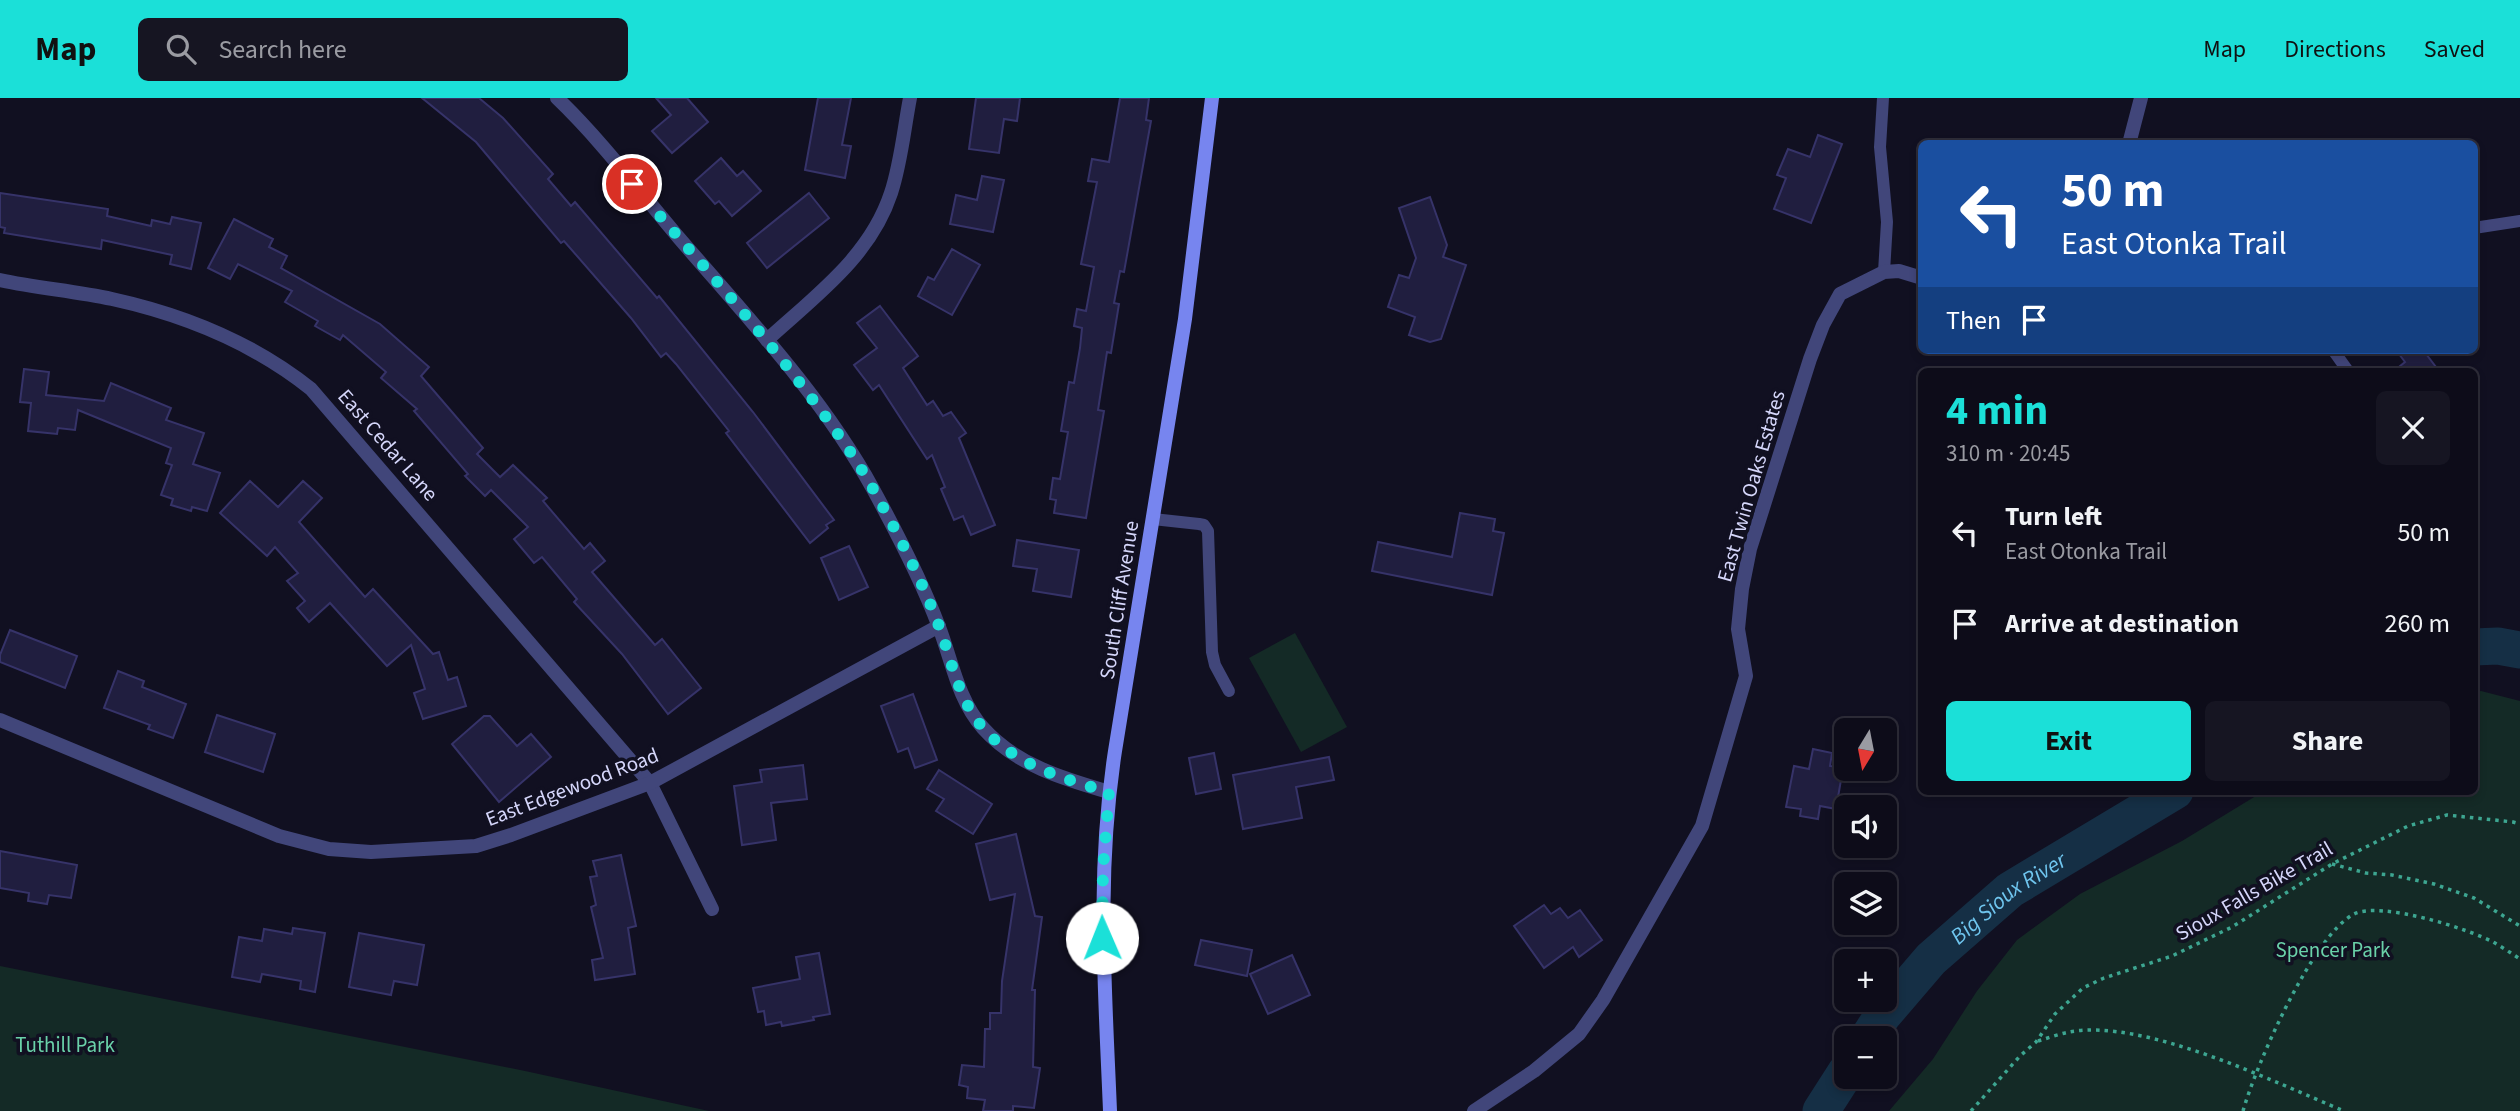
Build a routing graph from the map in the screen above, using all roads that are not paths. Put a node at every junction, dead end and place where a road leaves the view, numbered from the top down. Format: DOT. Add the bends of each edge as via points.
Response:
graph roads {
  1 [pos="909,98"];
  2 [pos="1212,98"];
  3 [pos="1884,98"];
  4 [pos="2141,98"];
  5 [pos="565,101"];
  6 [pos="2130,140"];
  7 [pos="2520,221"];
  8 [pos="2478,227"];
  9 [pos="1884,272"];
  10 [pos="1918,277"];
  11 [pos="0,280"];
  12 [pos="767,340"];
  13 [pos="1153,519"];
  14 [pos="939,626"];
  15 [pos="1229,691"];
  16 [pos="0,720"];
  17 [pos="650,783"];
  18 [pos="1109,792"];
  19 [pos="712,909"];
  20 [pos="1110,1111"];
  21 [pos="1474,1111"];
  1 -- 12 [label="street" via="891,193 864,248"];
  2 -- 13 [label="main road, South Cliff Avenue" via="1192,277"];
  3 -- 9 [label="lane" via="1880,147 1887,222"];
  4 -- 6 [label="street"];
  5 -- 12 [label="street"];
  7 -- 8 [label="lane"];
  9 -- 10 [label="street"];
  9 -- 21 [label="street, East Twin Oaks Estates" via="1840,294 1810,359 1750,549 1738,629 1746,676 1702,826 1579,1034"];
  11 -- 17 [label="street, East Cedar Lane" via="111,299 183,318 280,364 311,388"];
  12 -- 14 [label="street" via="847,444 908,554"];
  13 -- 15 [label="lane" via="1199,523 1208,531 1212,652"];
  13 -- 18 [label="main road, South Cliff Avenue"];
  14 -- 17 [label="street, East Edgewood Road"];
  14 -- 18 [label="street" via="959,687 984,729 1004,747 1048,773"];
  16 -- 17 [label="street, East Edgewood Road" via="279,836 329,849 370,852 476,846"];
  17 -- 19 [label="street, East Cedar Lane"];
  18 -- 20 [label="main road, South Cliff Avenue" via="1102,917"];
}
